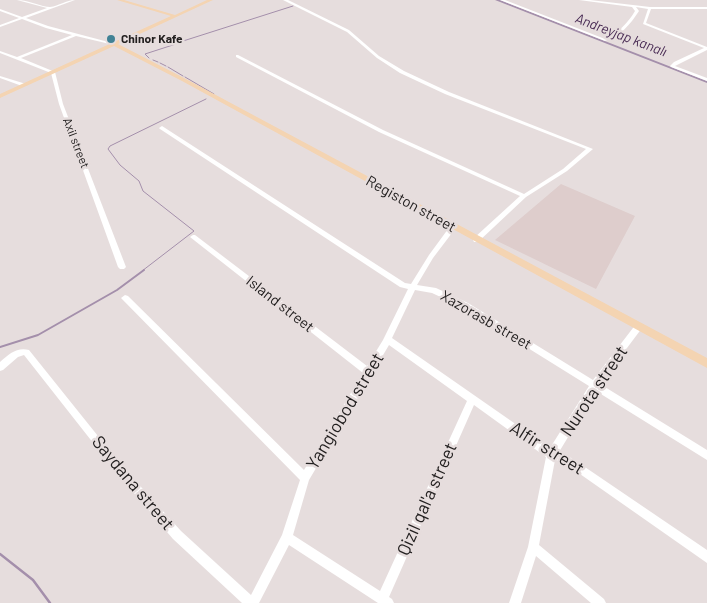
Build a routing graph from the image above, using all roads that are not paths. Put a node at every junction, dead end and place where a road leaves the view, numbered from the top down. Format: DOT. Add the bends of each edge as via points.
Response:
graph roads {
  1 [pos="19,0"];
  2 [pos="73,0"];
  3 [pos="119,0"];
  4 [pos="211,0"];
  5 [pos="285,0"];
  6 [pos="502,0"];
  7 [pos="581,0"];
  8 [pos="634,7"];
  9 [pos="50,8"];
  10 [pos="650,8"];
  11 [pos="707,8"];
  12 [pos="0,10"];
  13 [pos="175,16"];
  14 [pos="22,18"];
  15 [pos="0,26"];
  16 [pos="78,34"];
  17 [pos="114,44"];
  18 [pos="707,48"];
  19 [pos="0,52"];
  20 [pos="237,56"];
  21 [pos="16,59"];
  22 [pos="53,72"];
  23 [pos="0,77"];
  24 [pos="707,80"];
  25 [pos="24,85"];
  26 [pos="0,96"];
  27 [pos="162,128"];
  28 [pos="524,196"];
  29 [pos="452,227"];
  30 [pos="193,237"];
  31 [pos="476,240"];
  32 [pos="122,267"];
  33 [pos="413,287"];
  34 [pos="125,298"];
  35 [pos="639,326"];
  36 [pos="387,339"];
  37 [pos="707,363"];
  38 [pos="0,367"];
  39 [pos="368,372"];
  40 [pos="594,386"];
  41 [pos="472,399"];
  42 [pos="551,455"];
  43 [pos="707,455"];
  44 [pos="305,478"];
  45 [pos="287,537"];
  46 [pos="533,547"];
  47 [pos="707,557"];
  48 [pos="385,601"];
  49 [pos="252,603"];
  50 [pos="515,603"];
  51 [pos="600,603"];
  1 -- 9 [label="street"];
  2 -- 9 [label="street"];
  3 -- 13 [label="street"];
  4 -- 13 [label="street"];
  5 -- 28 [label="street" via="342,28 378,57 411,76 590,149 565,170"];
  6 -- 8 [label="street" via="605,40 615,37 628,24 636,14"];
  7 -- 8 [label="street"];
  8 -- 10 [label="street"];
  9 -- 14 [label="street"];
  10 -- 11 [label="street"];
  10 -- 18 [label="street" via="644,23"];
  12 -- 14 [label="street"];
  13 -- 17 [label="street"];
  14 -- 15 [label="street"];
  14 -- 16 [label="street"];
  16 -- 17 [label="street"];
  16 -- 21 [label="street"];
  17 -- 22 [label="street"];
  17 -- 29 [label="street, Registon street"];
  18 -- 24 [label="street" via="672,66"];
  19 -- 21 [label="street"];
  20 -- 28 [label="street" via="381,131"];
  21 -- 22 [label="street"];
  22 -- 25 [label="street"];
  22 -- 32 [label="street, Axil street" via="61,104"];
  23 -- 25 [label="street"];
  25 -- 26 [label="street"];
  27 -- 33 [label="street, Xazorasb street" via="403,285"];
  28 -- 31 [label="street"];
  29 -- 31 [label="street, Registon street"];
  29 -- 33 [label="street, Yangiobod street"];
  30 -- 39 [label="street, Island street"];
  31 -- 35 [label="street, Registon street"];
  33 -- 36 [label="street, Yangiobod street"];
  33 -- 40 [label="street, Xazorasb street" via="433,290 465,305"];
  34 -- 44 [label="street"];
  35 -- 37 [label="street, Registon street"];
  35 -- 40 [label="street, Nurota street"];
  36 -- 39 [label="street, Yangiobod street"];
  36 -- 41 [label="street, Alfir street"];
  38 -- 49 [label="street, Saydana street" via="15,354 26,352 170,528"];
  39 -- 44 [label="street, Yangiobod street"];
  40 -- 42 [label="street, Nurota street"];
  40 -- 43 [label="street, Xazorasb street"];
  41 -- 42 [label="street, Alfir street"];
  41 -- 48 [label="street, Qizil qal'a street"];
  42 -- 46 [label="street, Nurota street"];
  42 -- 47 [label="street, Alfir street" via="573,464"];
  44 -- 45 [label="street, Yangiobod street"];
  45 -- 48 [label="street"];
  45 -- 49 [label="street, Yangiobod street"];
  46 -- 50 [label="street, Nurota street"];
  46 -- 51 [label="street"];
}
